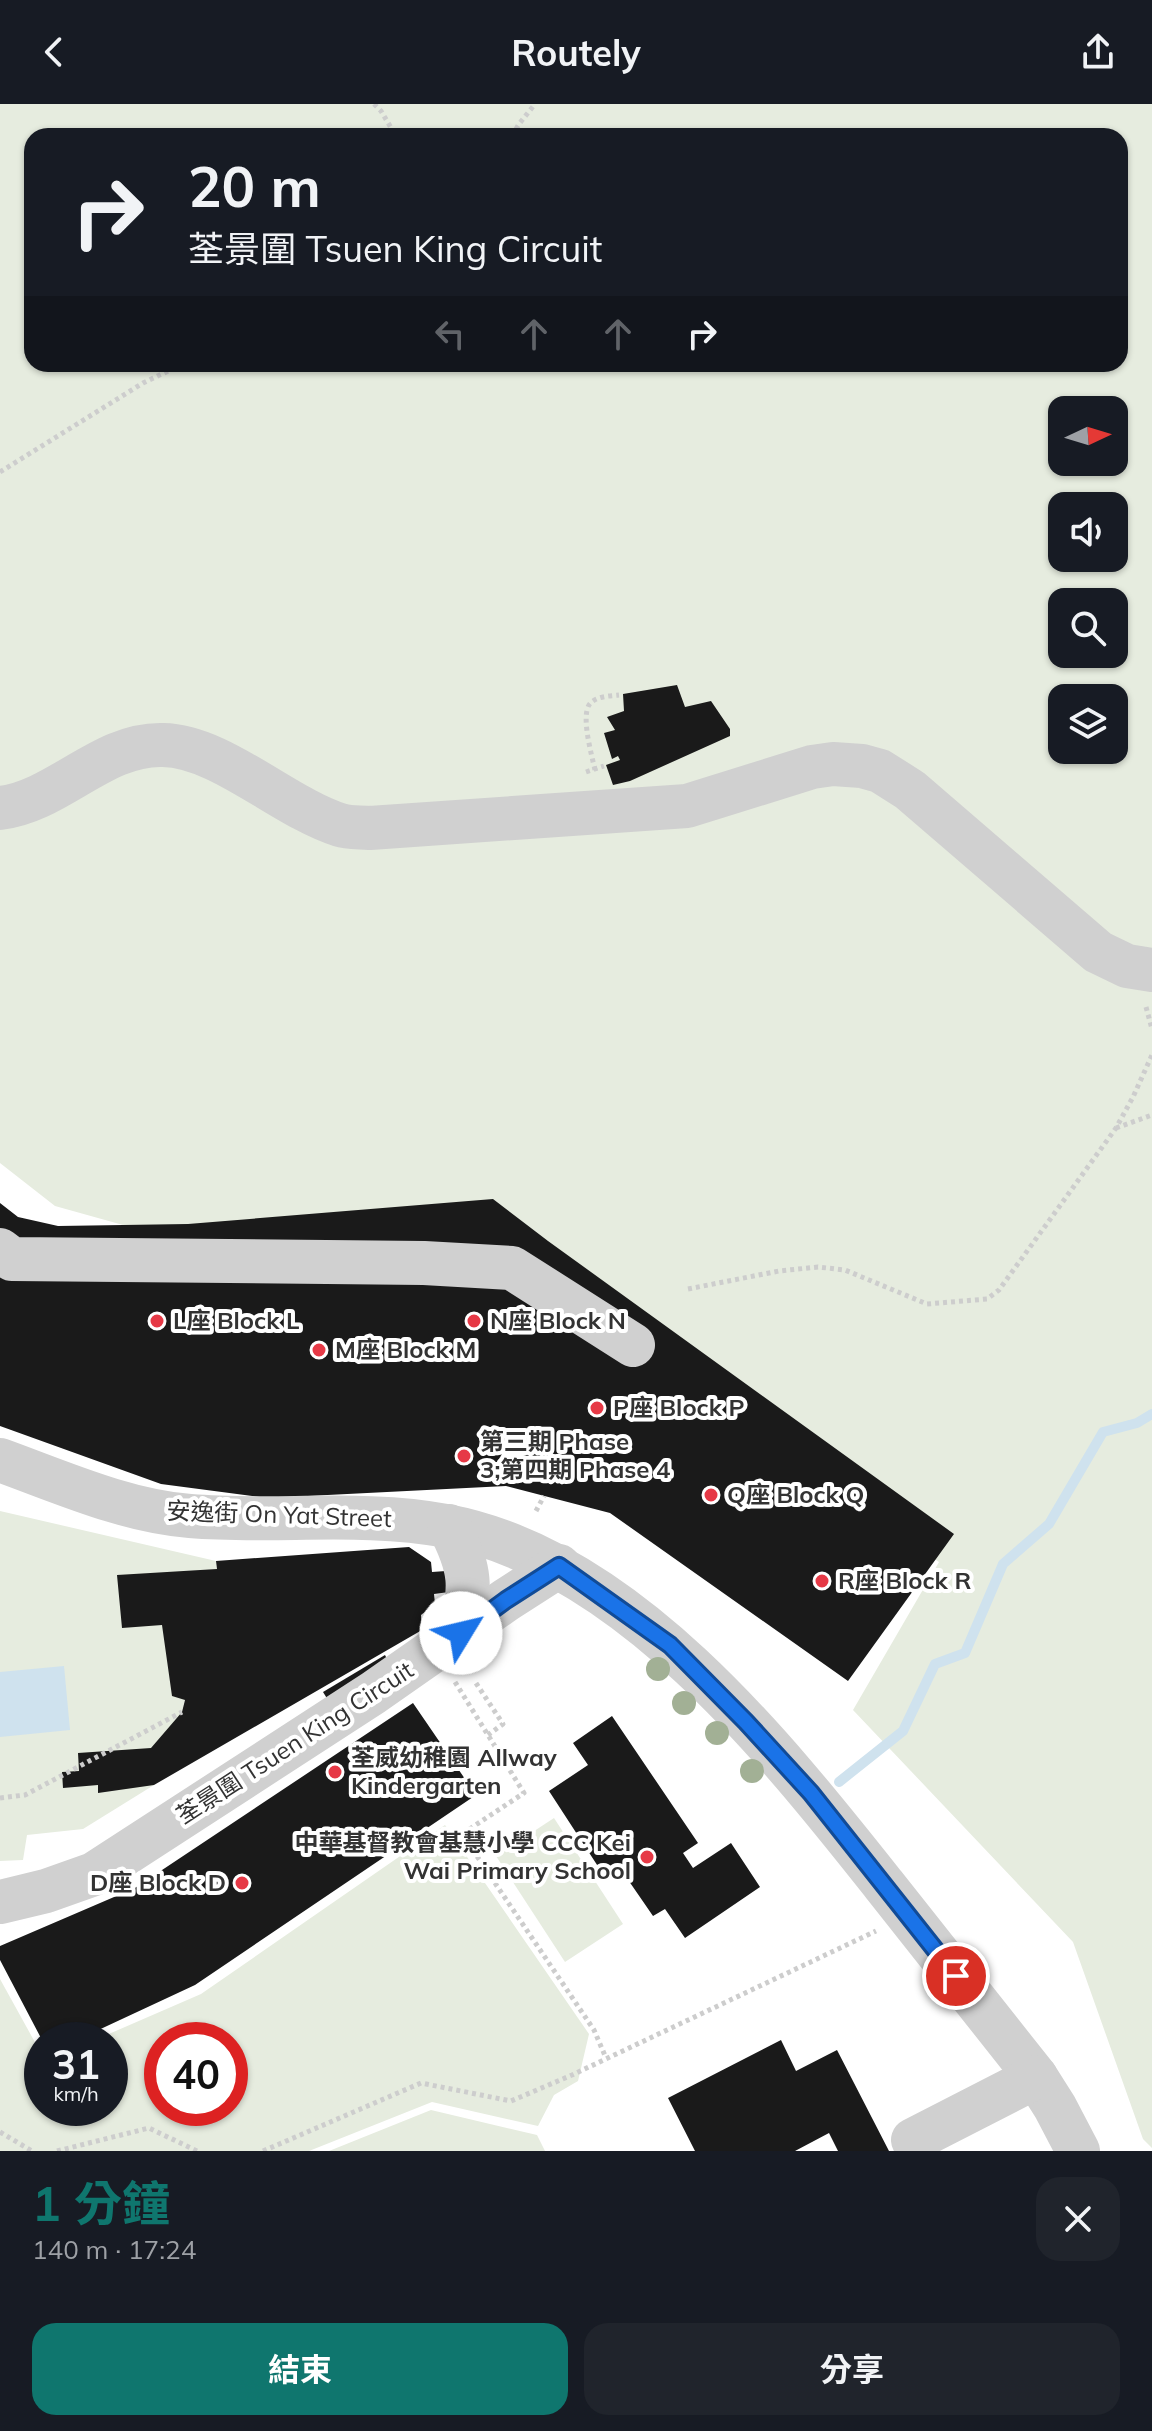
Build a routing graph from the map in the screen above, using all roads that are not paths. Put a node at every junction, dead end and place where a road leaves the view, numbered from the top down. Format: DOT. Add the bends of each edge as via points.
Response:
graph roads {
  1 [pos="0,808"];
  2 [pos="1148,984"];
  3 [pos="0,1250"];
  4 [pos="633,1345"];
  5 [pos="0,1460"];
  6 [pos="449,1526"];
  7 [pos="559,1566"];
  8 [pos="461,1633"];
  9 [pos="0,1902"];
  10 [pos="1036,2077"];
  11 [pos="913,2140"];
  12 [pos="1078,2151"];
  1 -- 2 [label="street" via="36,800 120,753 162,745 202,753 342,826 370,828 687,806 812,767 862,766 910,790 1098,952"];
  3 -- 4 [label="street" via="12,1259 512,1268"];
  5 -- 6 [label="street, 安逸街 On Yat Street" via="120,1503 189,1516 402,1519"];
  6 -- 7 [label="street, 安逸街 On Yat Street" via="503,1541"];
  6 -- 8 [label="street" via="468,1576"];
  7 -- 8 [label="street, 荃景圍 Tsuen King Circuit"];
  7 -- 10 [label="street" via="670,1645 755,1732 811,1793"];
  8 -- 9 [label="street, 荃景圍 Tsuen King Circuit" via="94,1874"];
  10 -- 11 [label="street"];
  10 -- 12 [label="street"];
}
